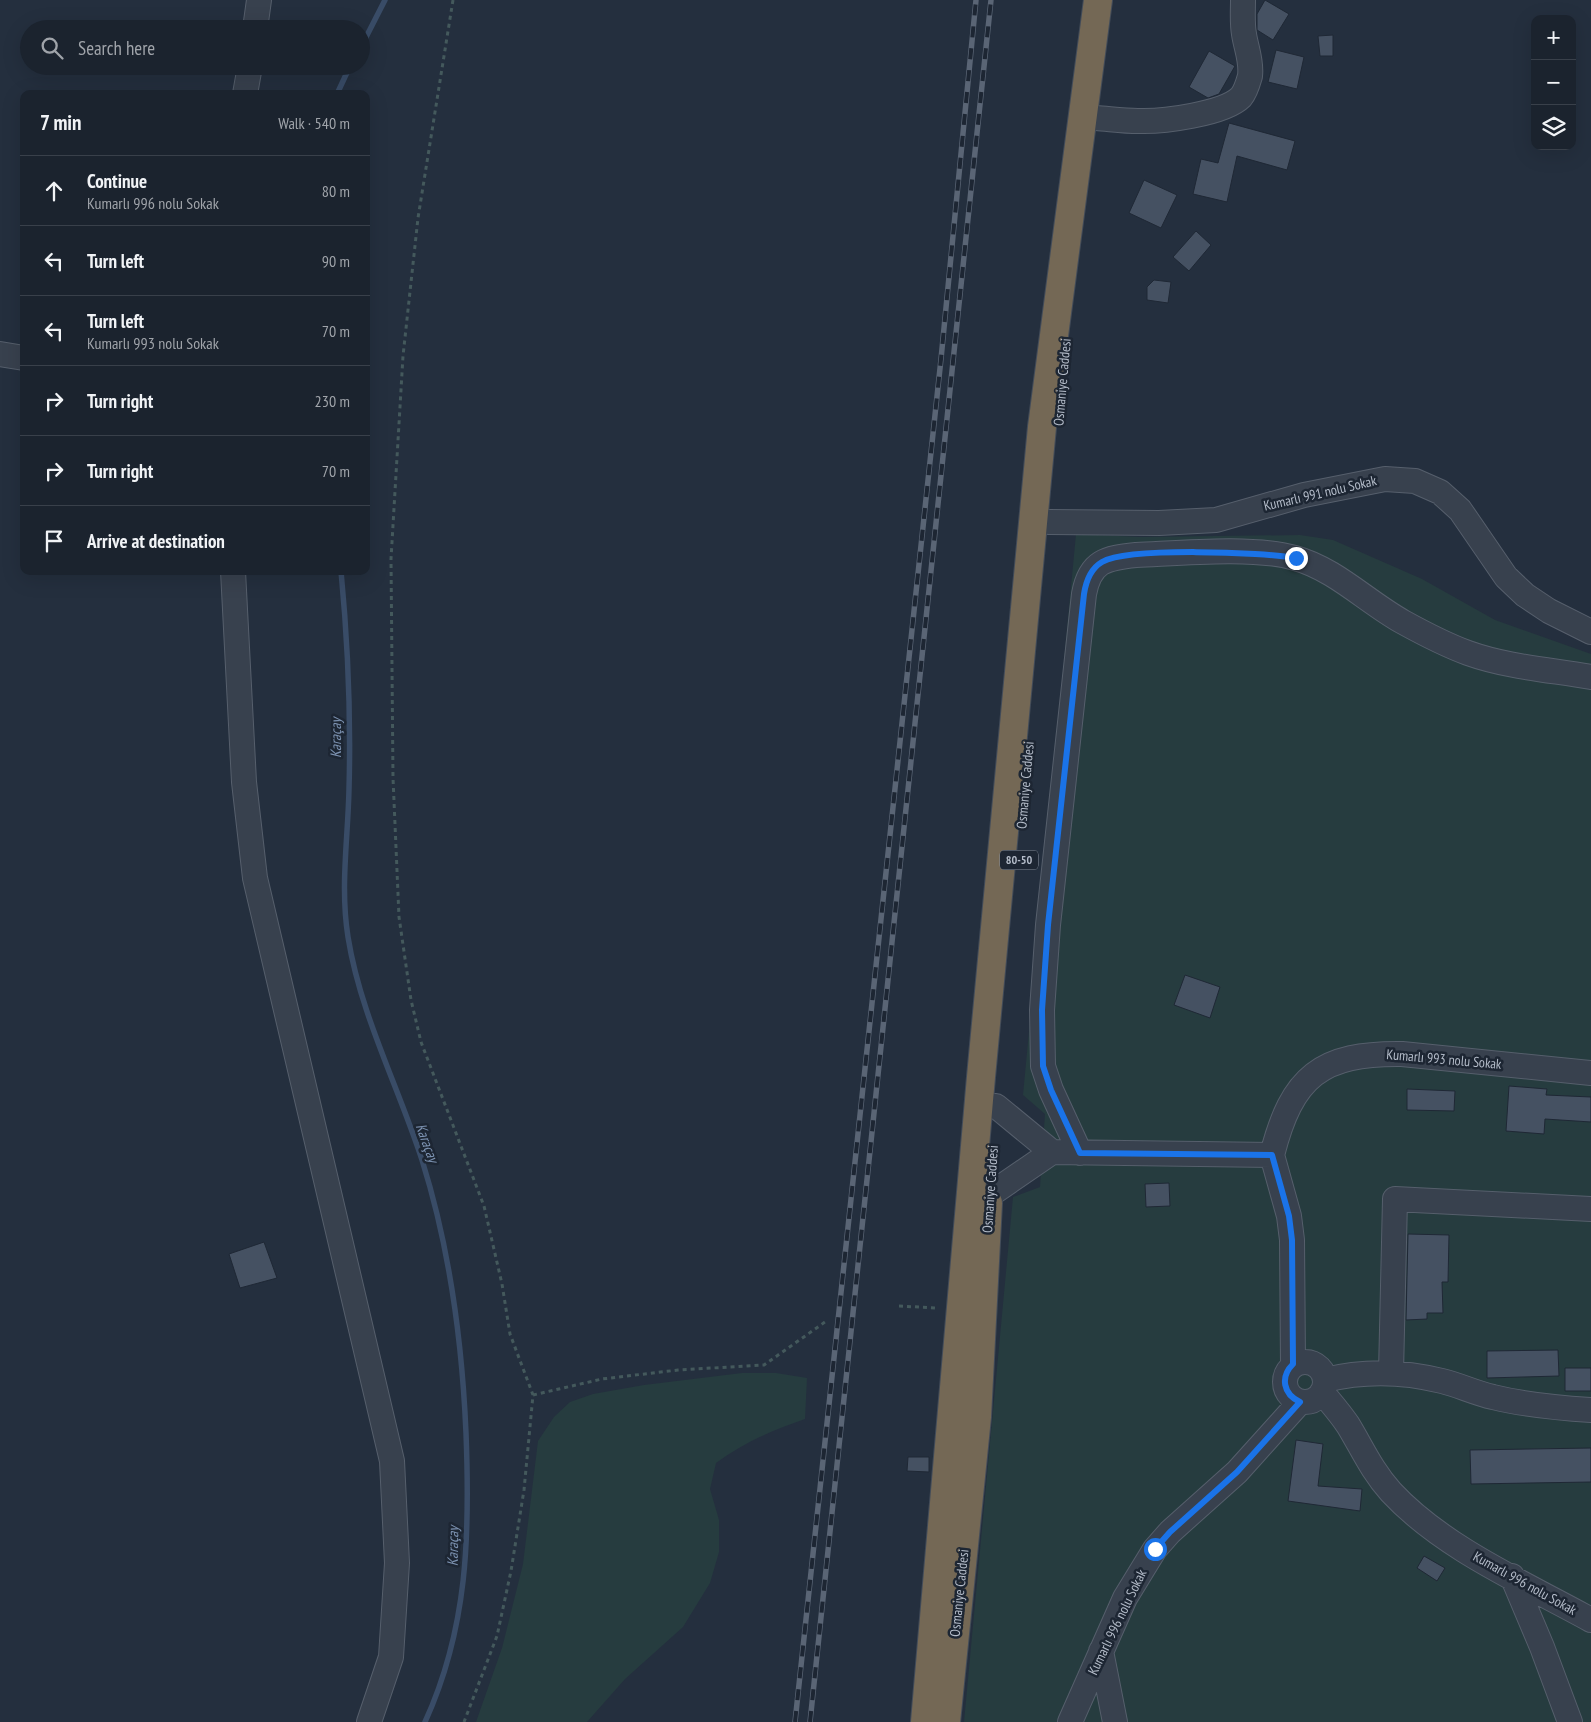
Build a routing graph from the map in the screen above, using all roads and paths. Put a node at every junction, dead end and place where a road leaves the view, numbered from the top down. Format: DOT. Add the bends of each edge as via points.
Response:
graph roads {
  1 [pos="259,0"];
  2 [pos="453,0"];
  3 [pos="1098,0"];
  4 [pos="1111,0"];
  5 [pos="1243,0"];
  6 [pos="256,20"];
  7 [pos="248,75"];
  8 [pos="246,90"];
  9 [pos="1096,118"];
  10 [pos="0,354"];
  11 [pos="20,357"];
  12 [pos="1049,522"];
  13 [pos="233,575"];
  14 [pos="1591,632"];
  15 [pos="1591,677"];
  16 [pos="1591,1073"];
  17 [pos="996,1106"];
  18 [pos="1052,1152"];
  19 [pos="1080,1153"];
  20 [pos="1272,1155"];
  21 [pos="988,1196"];
  22 [pos="1591,1209"];
  23 [pos="825,1322"];
  24 [pos="1293,1364"];
  25 [pos="1391,1373"];
  26 [pos="1323,1386"];
  27 [pos="532,1395"];
  28 [pos="1300,1402"];
  29 [pos="1591,1410"];
  30 [pos="1512,1576"];
  31 [pos="1591,1620"];
  32 [pos="1101,1651"];
  33 [pos="369,1722"];
  34 [pos="464,1722"];
  35 [pos="925,1722"];
  36 [pos="946,1722"];
  37 [pos="1070,1722"];
  38 [pos="1115,1722"];
  39 [pos="1570,1722"];
  1 -- 6 [label="street"];
  2 -- 27 [label="path" via="417,228 403,356 392,549 393,778 400,917 411,1000 422,1042 484,1206 510,1334"];
  3 -- 35 [label="highway" via="1041,437"];
  4 -- 9 [label="highway, Osmaniye Caddesi / 80-50"];
  5 -- 9 [label="street" via="1250,74 1241,96 1230,104 1209,111 1166,119 1139,122"];
  7 -- 8 [label="street"];
  9 -- 12 [label="highway, Osmaniye Caddesi / 80-50" via="1070,305"];
  10 -- 11 [label="street"];
  12 -- 14 [label="street, Kumarlı 991 nolu Sokak" via="1216,520 1304,495 1384,478 1415,481 1440,492 1460,510 1506,577 1525,595"];
  12 -- 17 [label="highway, Osmaniye Caddesi / 80-50"];
  13 -- 33 [label="street" via="244,782 255,878 392,1461 397,1564 391,1657"];
  15 -- 19 [label="street" via="1468,653 1402,622 1316,566 1296,558 1254,552 1136,555 1117,557 1096,566 1089,575 1084,594 1048,925 1042,1010 1043,1066"];
  16 -- 20 [label="street, Kumarlı 993 nolu Sokak" via="1402,1054 1347,1058 1328,1064 1298,1090 1278,1130"];
  17 -- 18 [label="street"];
  17 -- 21 [label="highway, Osmaniye Caddesi / 80-50"];
  18 -- 19 [label="street"];
  18 -- 21 [label="street"];
  19 -- 20 [label="street"];
  20 -- 24 [label="street" via="1289,1216 1292,1240"];
  21 -- 36 [label="highway, Osmaniye Caddesi / 80-50" via="978,1417"];
  22 -- 25 [label="street" via="1395,1199"];
  23 -- 27 [label="path" via="764,1365 602,1379"];
  24 -- 26 [label="street" via="1314,1363 1323,1373"];
  24 -- 28 [label="street" via="1284,1383 1289,1395"];
  25 -- 26 [label="street" via="1349,1374"];
  25 -- 29 [label="street" via="1442,1381 1541,1407"];
  26 -- 28 [label="street" via="1312,1400"];
  26 -- 30 [label="street, Kumarlı 996 nolu Sokak" via="1375,1473 1410,1511"];
  27 -- 34 [label="path" via="524,1490 511,1572 497,1636"];
  28 -- 32 [label="street, Kumarlı 996 nolu Sokak" via="1237,1472 1155,1549 1125,1598"];
  30 -- 31 [label="street, Kumarlı 996 nolu Sokak"];
  30 -- 39 [label="street"];
  32 -- 37 [label="street, Kumarlı 996 nolu Sokak"];
  32 -- 38 [label="street"];
}
